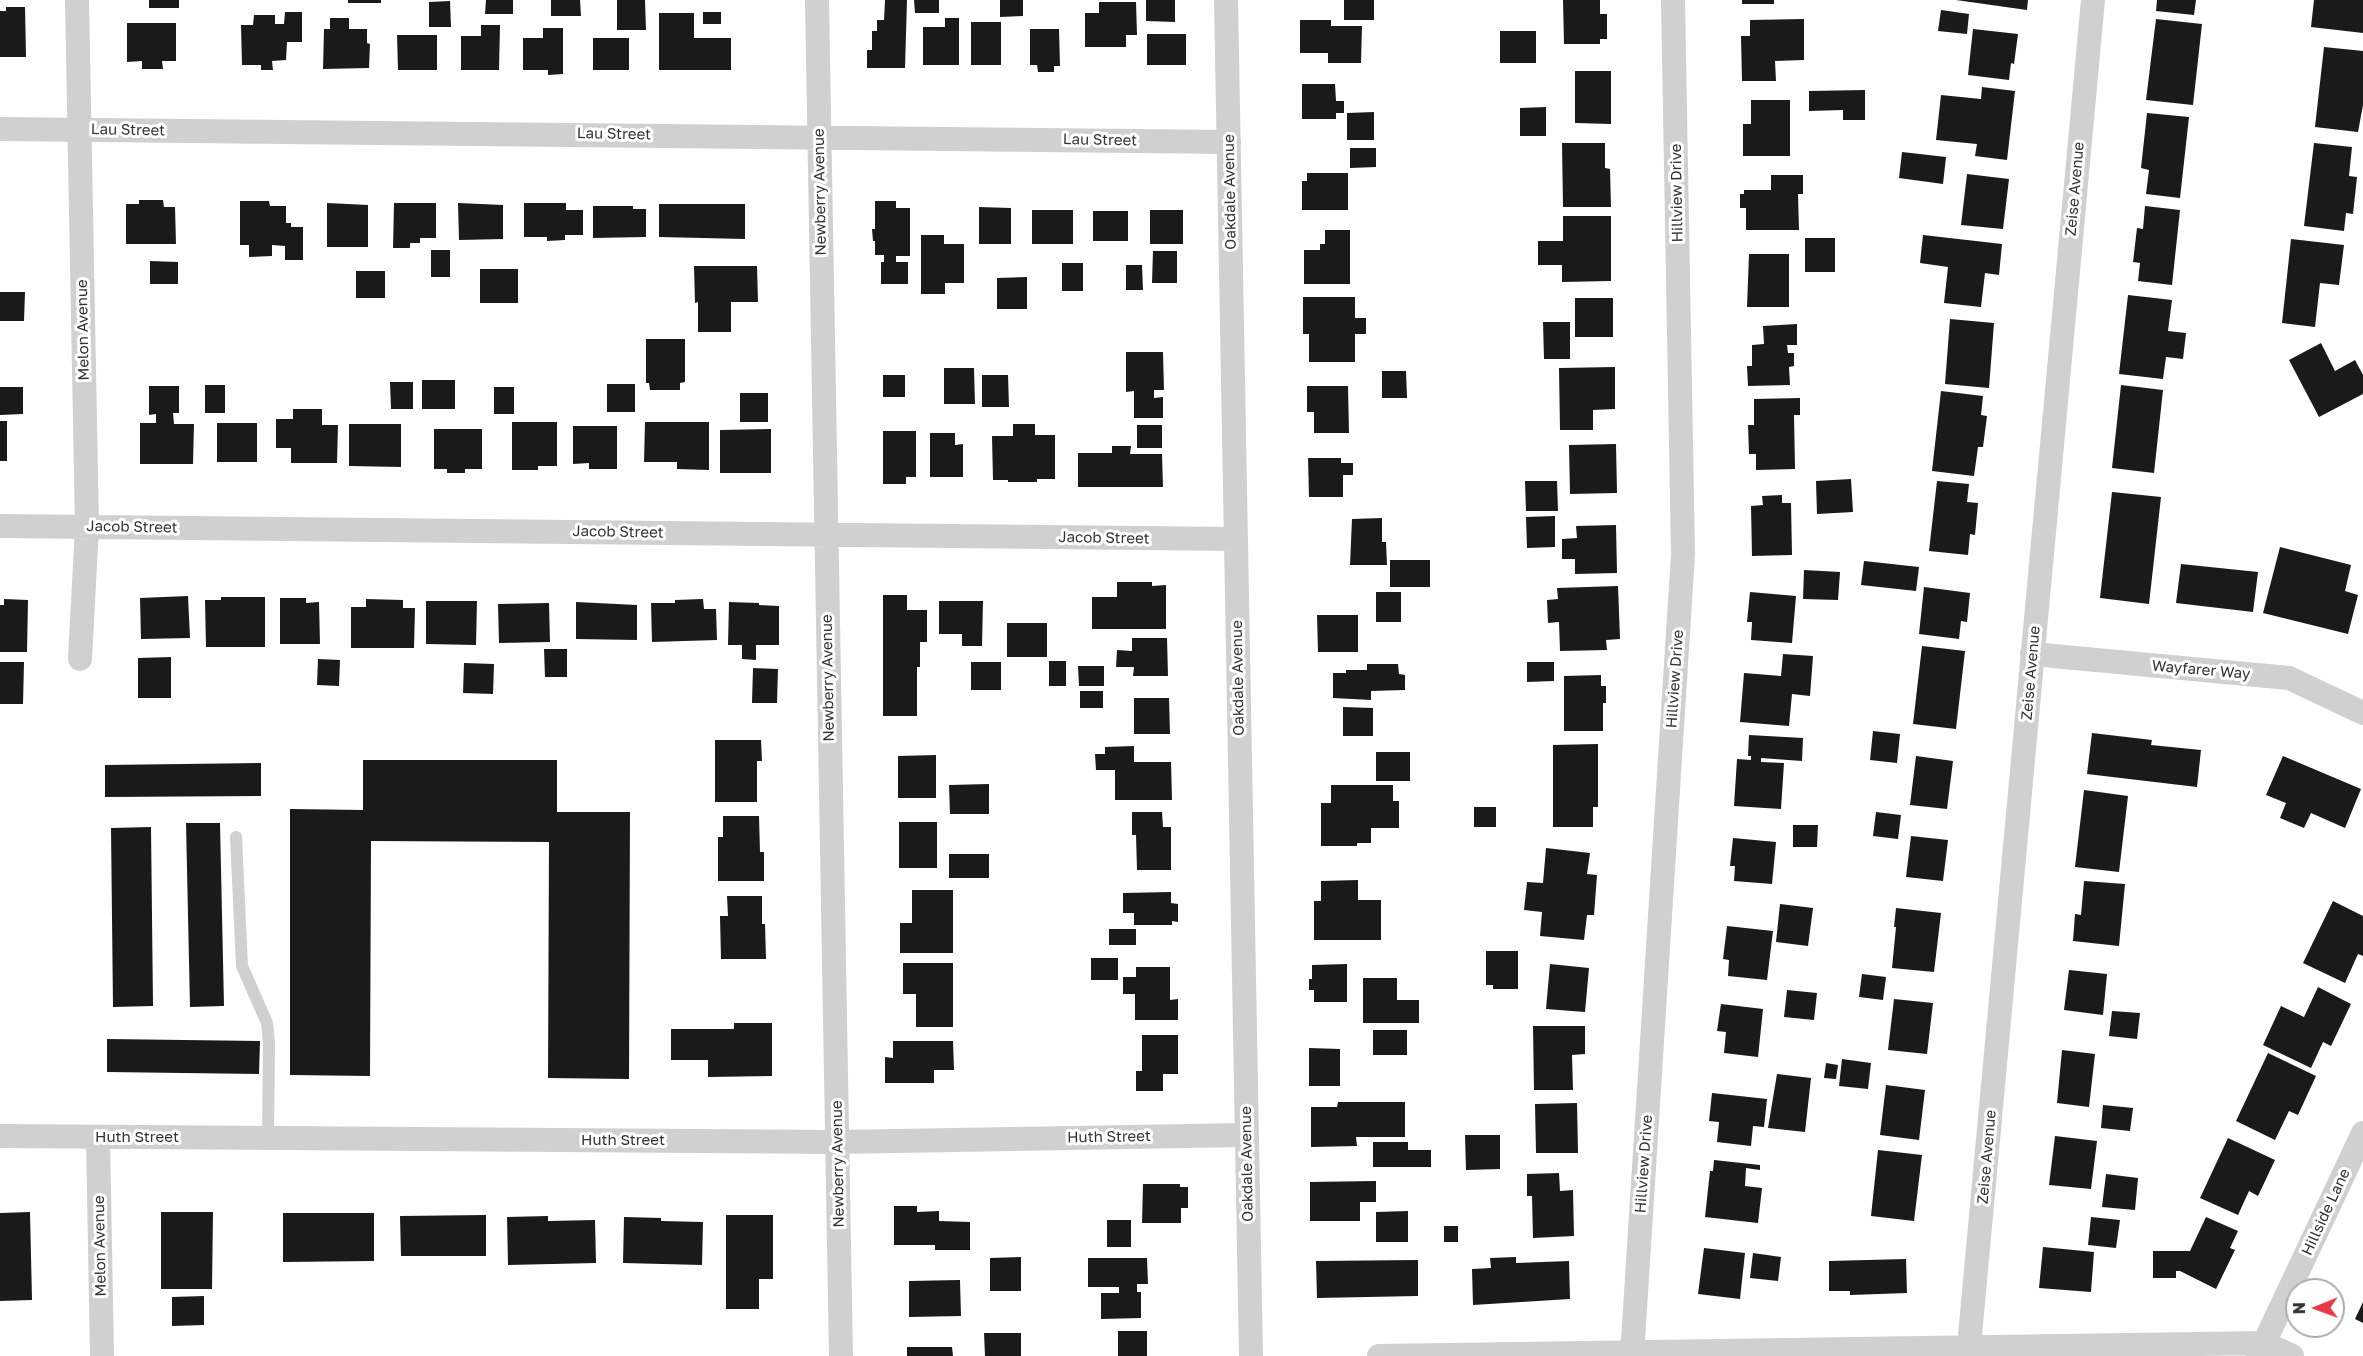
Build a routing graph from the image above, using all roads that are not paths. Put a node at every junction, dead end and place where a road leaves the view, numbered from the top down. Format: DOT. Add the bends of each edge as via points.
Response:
graph roads {
  1 [pos="77,0"];
  2 [pos="817,0"];
  3 [pos="1226,0"];
  4 [pos="1673,0"];
  5 [pos="2093,0"];
  6 [pos="0,129"];
  7 [pos="79,129"];
  8 [pos="819,136"];
  9 [pos="1228,142"];
  10 [pos="0,526"];
  11 [pos="87,527"];
  12 [pos="826,534"];
  13 [pos="1236,539"];
  14 [pos="2032,654"];
  15 [pos="80,660"];
  16 [pos="2363,713"];
  17 [pos="236,837"];
  18 [pos="2363,1133"];
  19 [pos="1246,1135"];
  20 [pos="0,1136"];
  21 [pos="98,1137"];
  22 [pos="268,1138"];
  23 [pos="837,1142"];
  24 [pos="1969,1346"];
  25 [pos="2261,1349"];
  26 [pos="1632,1354"];
  27 [pos="102,1356"];
  28 [pos="841,1356"];
  29 [pos="1251,1356"];
  30 [pos="1379,1356"];
  31 [pos="2292,1356"];
  1 -- 7 [label="street, Melon Avenue"];
  2 -- 8 [label="street, Newberry Avenue"];
  3 -- 9 [label="street, Oakdale Avenue"];
  4 -- 26 [label="street, Hillview Drive" via="1683,554"];
  5 -- 14 [label="street, Zeise Avenue"];
  6 -- 7 [label="street, Lau Street"];
  7 -- 8 [label="street, Lau Street"];
  7 -- 11 [label="street, Melon Avenue"];
  8 -- 9 [label="street, Lau Street"];
  8 -- 12 [label="street, Newberry Avenue"];
  9 -- 13 [label="street, Oakdale Avenue"];
  10 -- 11 [label="street, Jacob Street"];
  11 -- 12 [label="street, Jacob Street"];
  11 -- 15 [label="street, Melon Avenue"];
  12 -- 13 [label="street, Jacob Street"];
  12 -- 23 [label="street, Newberry Avenue"];
  13 -- 19 [label="street, Oakdale Avenue"];
  14 -- 16 [label="street, Wayfarer Way" via="2289,678"];
  14 -- 24 [label="street, Zeise Avenue"];
  17 -- 22 [label="lane" via="242,966 267,1023"];
  18 -- 25 [label="street, Hillside Lane"];
  19 -- 23 [label="street, Huth Street"];
  19 -- 29 [label="street, Oakdale Avenue"];
  20 -- 21 [label="street, Huth Street"];
  21 -- 22 [label="street, Huth Street"];
  21 -- 27 [label="street, Melon Avenue"];
  22 -- 23 [label="street, Huth Street"];
  23 -- 28 [label="street, Newberry Avenue"];
  24 -- 25 [label="street"];
  24 -- 26 [label="street"];
  25 -- 31 [label="street"];
  26 -- 30 [label="street"];
}
